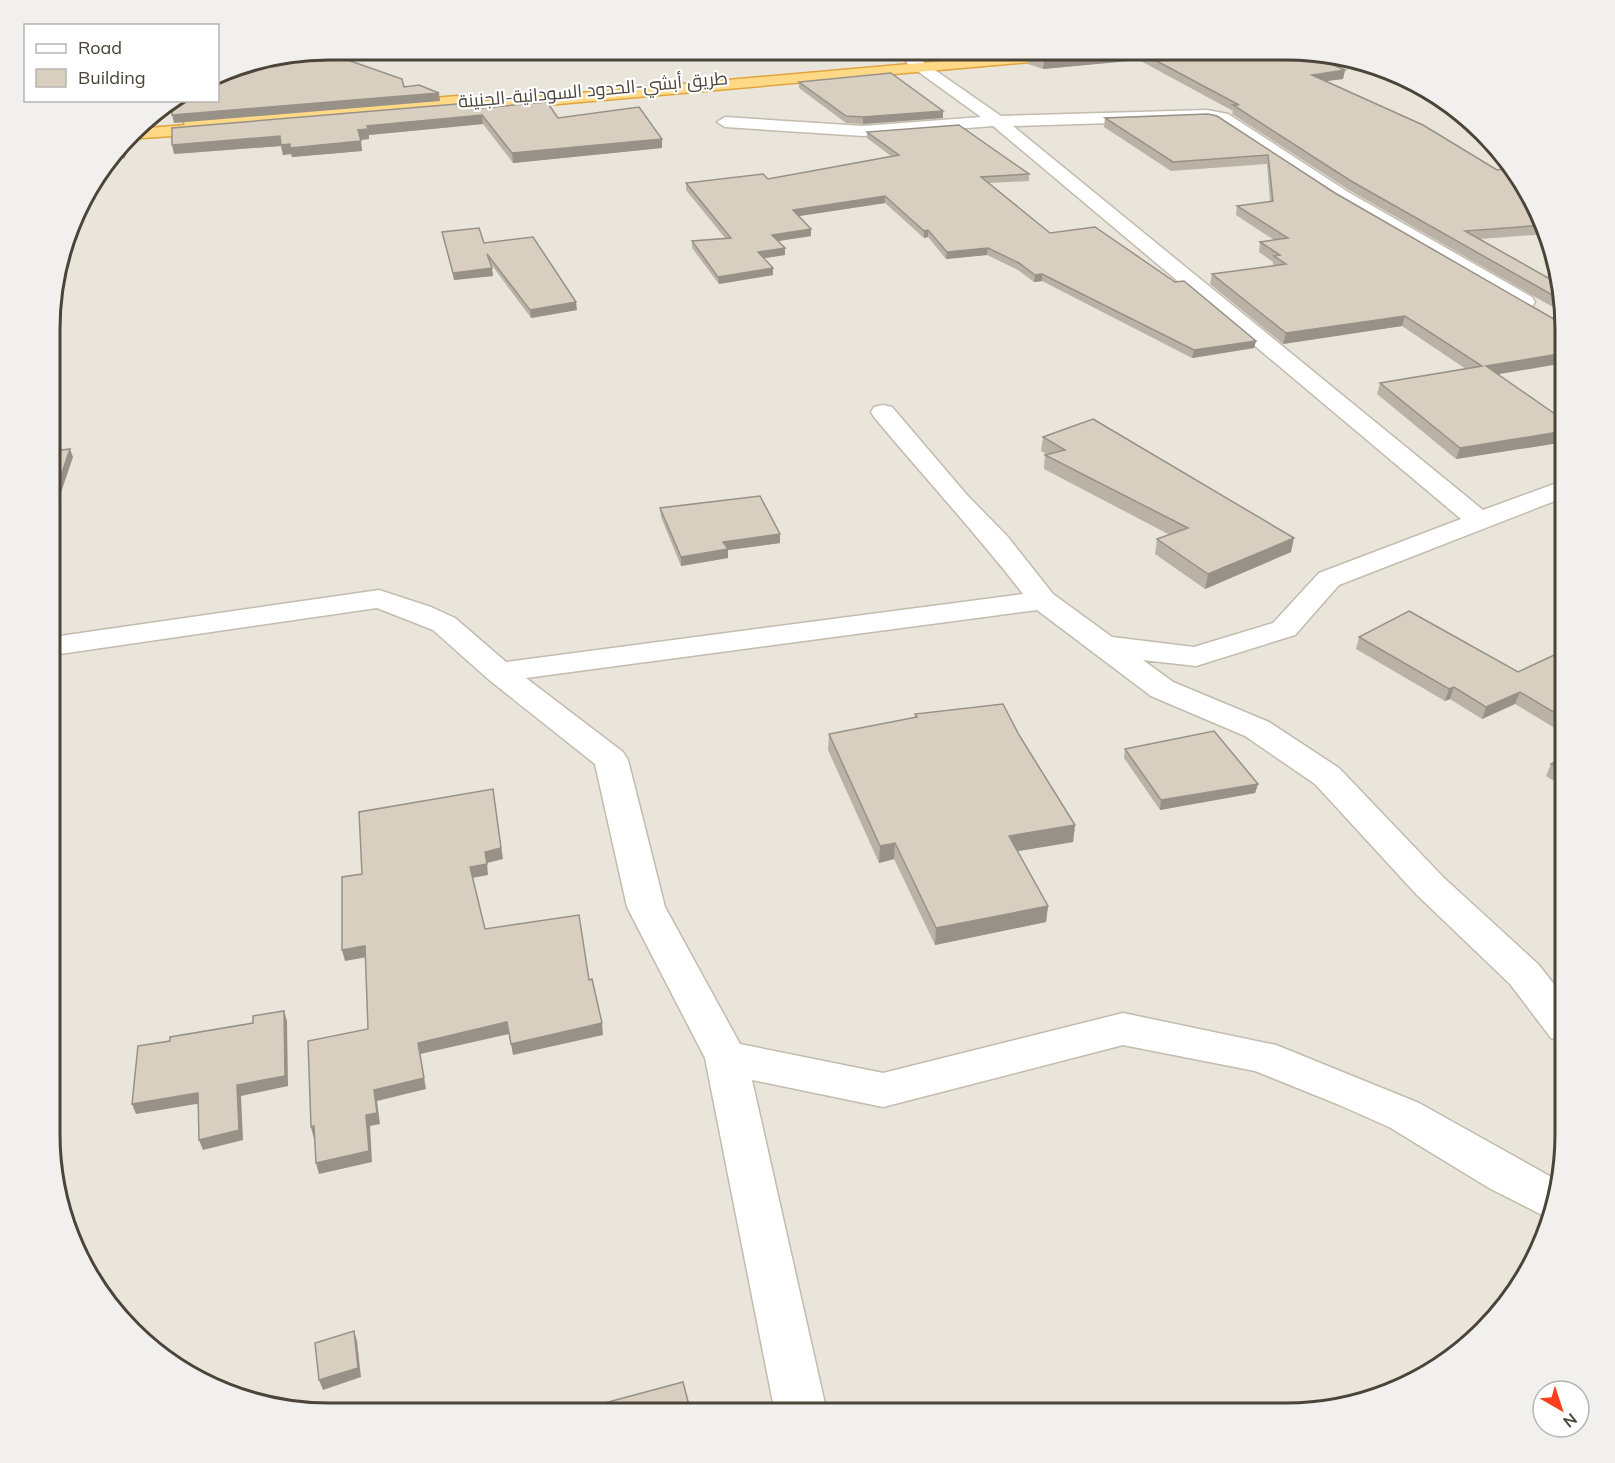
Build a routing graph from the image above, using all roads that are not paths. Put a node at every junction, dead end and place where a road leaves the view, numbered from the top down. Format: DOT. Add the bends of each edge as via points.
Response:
graph roads {
  1 [pos="962,60"];
  2 [pos="986,60"];
  3 [pos="919,65"];
  4 [pos="997,121"];
  5 [pos="725,122"];
  6 [pos="152,126"];
  7 [pos="144,134"];
  8 [pos="1545,314"];
  9 [pos="883,412"];
  10 [pos="1555,492"];
  11 [pos="1479,520"];
  12 [pos="1043,600"];
  13 [pos="60,645"];
  14 [pos="1106,646"];
  15 [pos="499,672"];
  16 [pos="1555,1014"];
  17 [pos="726,1058"];
  18 [pos="1548,1197"];
  19 [pos="799,1403"];
  1 -- 3 [label="highway, طريق أبشي-الحدود السودانية-الجنينة"];
  2 -- 3 [label="highway"];
  3 -- 4 [label="street"];
  3 -- 6 [label="highway, طريق أبشي-الحدود السودانية-الجنينة"];
  3 -- 7 [label="highway"];
  4 -- 5 [label="street" via="863,131"];
  4 -- 8 [label="street" via="1194,114 1222,118 1341,196"];
  4 -- 11 [label="street"];
  9 -- 12 [label="street"];
  10 -- 11 [label="street"];
  11 -- 14 [label="street" via="1329,579 1284,629 1197,657"];
  12 -- 14 [label="street"];
  12 -- 15 [label="street"];
  13 -- 15 [label="street" via="379,599 444,624"];
  14 -- 16 [label="street" via="1162,688 1257,729 1327,776 1430,886 1524,974"];
  15 -- 17 [label="street" via="611,760 646,907"];
  17 -- 18 [label="street" via="883,1090 1123,1029 1261,1056 1352,1092 1404,1115"];
  17 -- 19 [label="street"];
}
